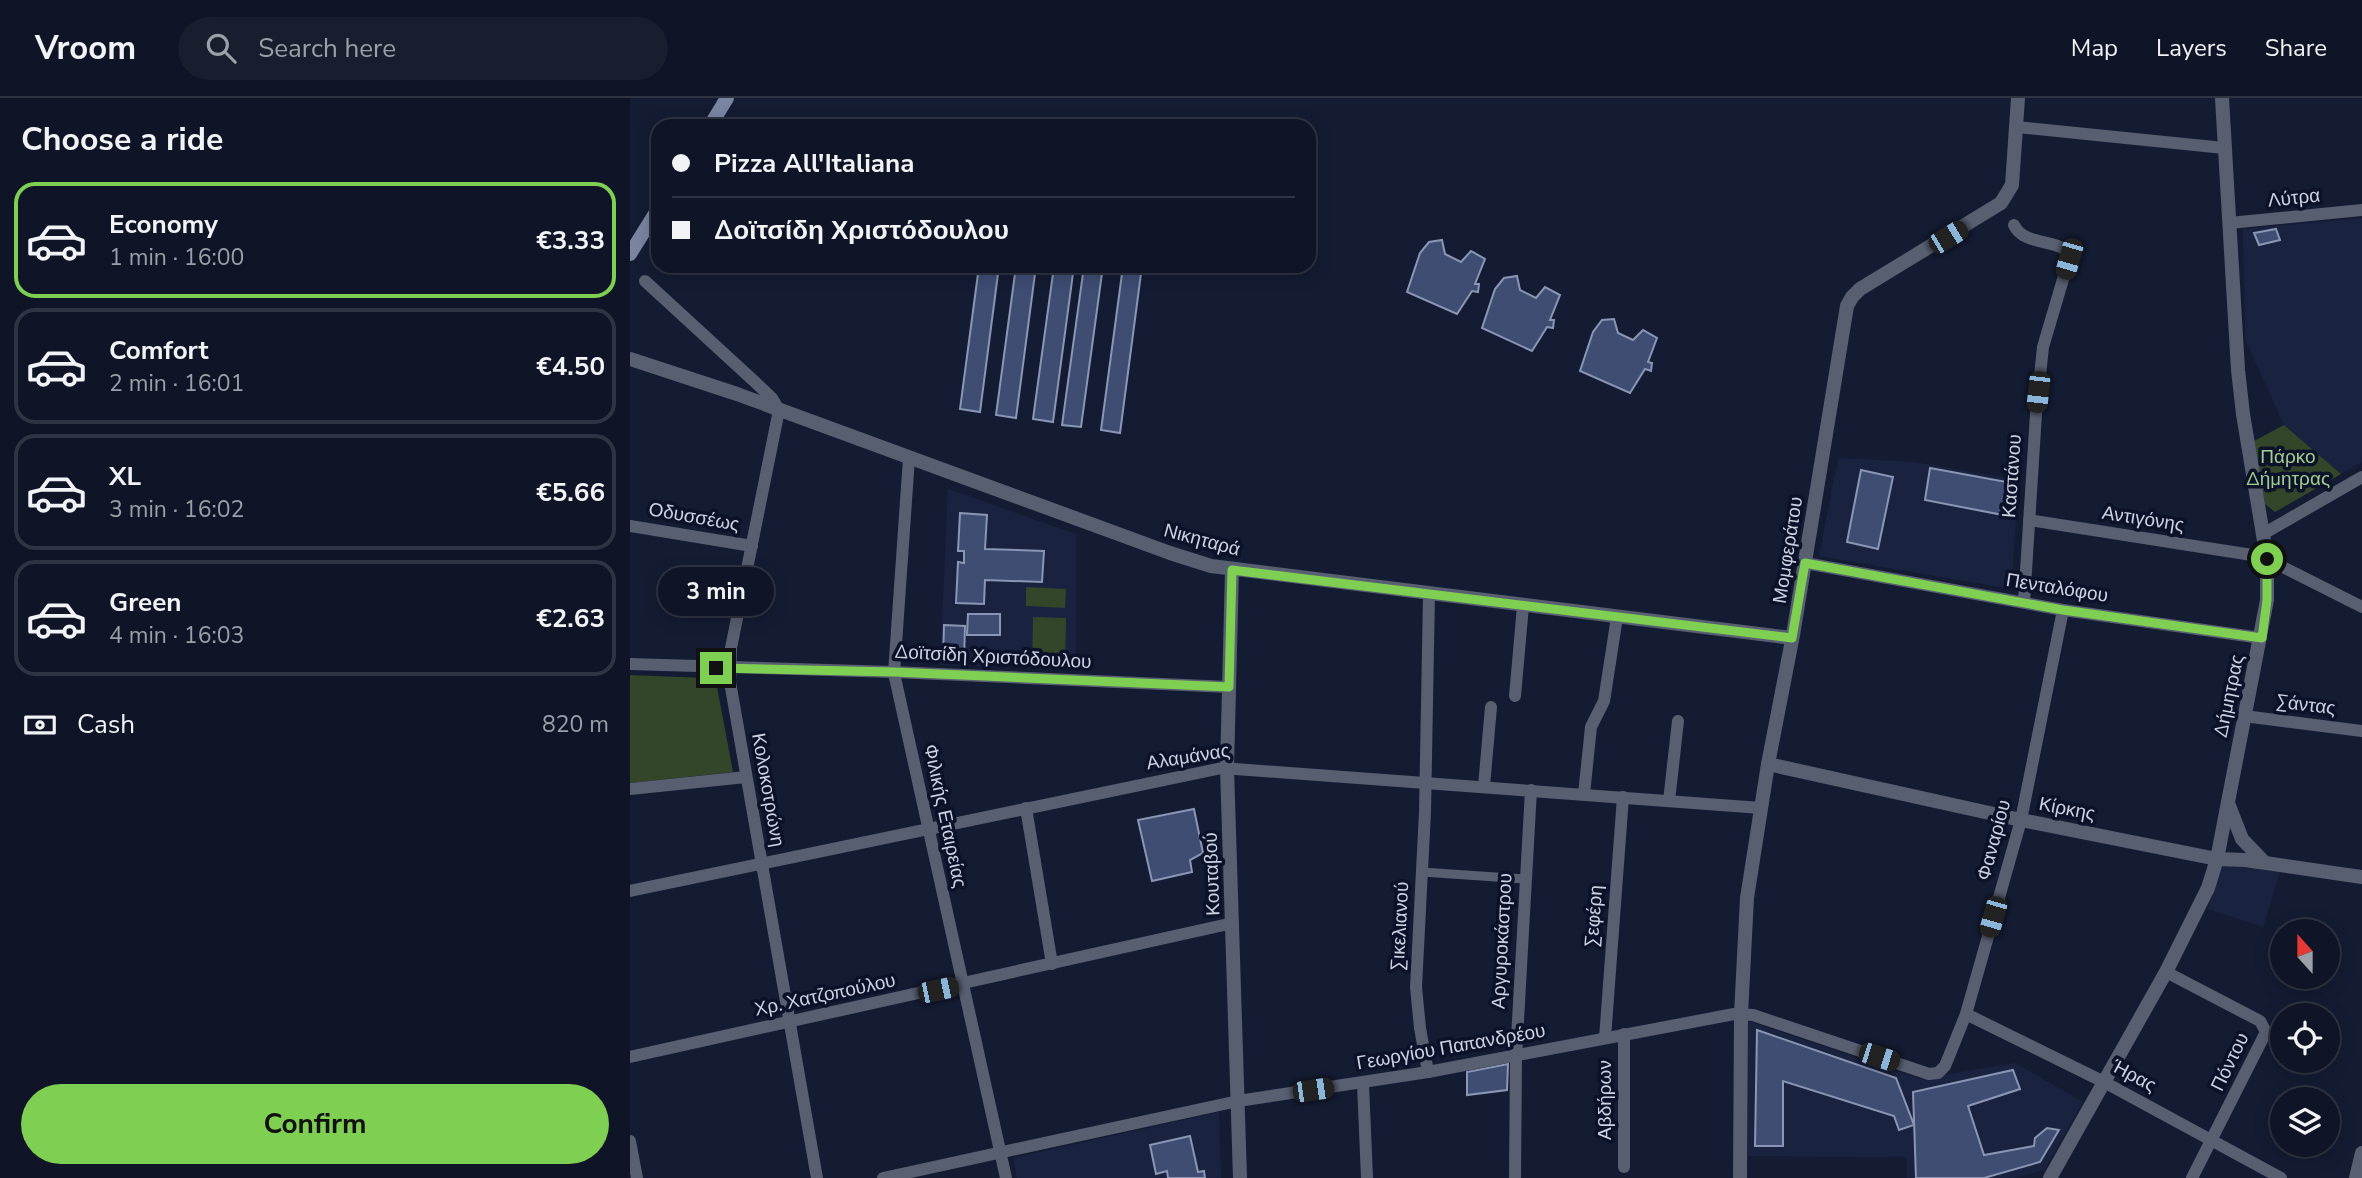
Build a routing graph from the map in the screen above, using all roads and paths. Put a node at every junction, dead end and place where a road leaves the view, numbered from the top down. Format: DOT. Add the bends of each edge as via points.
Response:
graph roads {
  1 [pos="727,98"];
  2 [pos="2018,98"];
  3 [pos="2222,98"];
  4 [pos="714,119"];
  5 [pos="2017,127"];
  6 [pos="2224,148"];
  7 [pos="2362,210"];
  8 [pos="651,220"];
  9 [pos="2229,223"];
  10 [pos="2014,225"];
  11 [pos="630,254"];
  12 [pos="645,281"];
  13 [pos="630,359"];
  14 [pos="779,410"];
  15 [pos="909,458"];
  16 [pos="2362,477"];
  17 [pos="2029,520"];
  18 [pos="630,526"];
  19 [pos="2263,534"];
  20 [pos="752,547"];
  21 [pos="2267,559"];
  22 [pos="1805,563"];
  23 [pos="1232,570"];
  24 [pos="1429,594"];
  25 [pos="2024,602"];
  26 [pos="1523,606"];
  27 [pos="2362,607"];
  28 [pos="2063,610"];
  29 [pos="1617,617"];
  30 [pos="1792,638"];
  31 [pos="2262,638"];
  32 [pos="630,664"];
  33 [pos="729,668"];
  34 [pos="894,673"];
  35 [pos="1229,687"];
  36 [pos="1515,696"];
  37 [pos="1491,707"];
  38 [pos="2244,716"];
  39 [pos="1678,720"];
  40 [pos="2362,732"];
  41 [pos="1768,764"];
  42 [pos="1227,768"];
  43 [pos="746,777"];
  44 [pos="1426,782"];
  45 [pos="1484,786"];
  46 [pos="630,789"];
  47 [pos="1531,790"];
  48 [pos="1584,794"];
  49 [pos="1623,797"];
  50 [pos="1669,801"];
  51 [pos="2228,802"];
  52 [pos="1026,808"];
  53 [pos="1760,808"];
  54 [pos="2021,820"];
  55 [pos="927,828"];
  56 [pos="2217,859"];
  57 [pos="762,863"];
  58 [pos="2266,863"];
  59 [pos="1422,872"];
  60 [pos="2362,877"];
  61 [pos="1525,878"];
  62 [pos="630,891"];
  63 [pos="1233,923"];
  64 [pos="1052,964"];
  65 [pos="2166,972"];
  66 [pos="963,984"];
  67 [pos="1741,1014"];
  68 [pos="1966,1014"];
  69 [pos="790,1023"];
  70 [pos="1625,1034"];
  71 [pos="1605,1038"];
  72 [pos="1516,1056"];
  73 [pos="630,1057"];
  74 [pos="1428,1072"];
  75 [pos="1938,1073"];
  76 [pos="2104,1082"];
  77 [pos="1363,1084"];
  78 [pos="1238,1101"];
  79 [pos="2212,1139"];
  80 [pos="630,1141"];
  81 [pos="1000,1151"];
  82 [pos="2362,1153"];
  83 [pos="1624,1167"];
  84 [pos="637,1178"];
  85 [pos="817,1178"];
  86 [pos="883,1178"];
  87 [pos="1006,1178"];
  88 [pos="1240,1178"];
  89 [pos="1367,1178"];
  90 [pos="1515,1178"];
  91 [pos="1740,1178"];
  92 [pos="2050,1178"];
  93 [pos="2192,1178"];
  94 [pos="2281,1178"];
  95 [pos="2356,1178"];
  1 -- 4 [label="main road"];
  2 -- 5 [label="street, Μομφεράτου"];
  3 -- 6 [label="street, Δήμητρας"];
  5 -- 6 [label="street"];
  5 -- 22 [label="street, Μομφεράτου" via="2012,185 2001,203 1860,289 1847,306"];
  6 -- 9 [label="street, Δήμητρας"];
  7 -- 9 [label="street, Λύτρα"];
  8 -- 11 [label="main road"];
  9 -- 19 [label="street, Δήμητρας" via="2241,400"];
  10 -- 17 [label="street, Καστάνου" via="2025,238 2063,247 2068,254 2043,347"];
  12 -- 14 [label="street" via="764,390"];
  13 -- 14 [label="street, Νικηταρά"];
  14 -- 15 [label="street, Νικηταρά"];
  14 -- 20 [label="street, Κολοκοτρώνη"];
  15 -- 23 [label="street, Νικηταρά" via="1170,553"];
  15 -- 34 [label="street, Φιλικής Εταιρείας"];
  16 -- 19 [label="street"];
  17 -- 21 [label="street, Αντιγόνης"];
  17 -- 25 [label="street, Καστάνου"];
  18 -- 20 [label="street, Οδυσσέως"];
  19 -- 21 [label="street, Δήμητρας"];
  20 -- 33 [label="street, Κολοκοτρώνη"];
  21 -- 27 [label="street"];
  21 -- 31 [label="street, Δήμητρας"];
  22 -- 25 [label="street, Πενταλόφου"];
  22 -- 30 [label="street, Μομφεράτου"];
  23 -- 24 [label="street, Νικηταρά"];
  23 -- 35 [label="street, Κουταβού"];
  24 -- 26 [label="street, Νικηταρά"];
  24 -- 44 [label="street, Σικελιανού"];
  25 -- 28 [label="street, Πενταλόφου"];
  26 -- 29 [label="street, Νικηταρά"];
  26 -- 36 [label="street"];
  28 -- 31 [label="street, Πενταλόφου"];
  28 -- 54 [label="street, Φαναρίου"];
  29 -- 30 [label="street, Νικηταρά"];
  29 -- 48 [label="street" via="1604,701 1591,727"];
  30 -- 41 [label="street, Μομφεράτου"];
  31 -- 38 [label="street, Δήμητρας"];
  32 -- 33 [label="street, Δοϊτσίδη Χριστόδουλου"];
  33 -- 34 [label="street, Δοϊτσίδη Χριστόδουλου"];
  33 -- 43 [label="street, Κολοκοτρώνη"];
  34 -- 35 [label="street, Δοϊτσίδη Χριστόδουλου"];
  34 -- 55 [label="street, Φιλικής Εταιρείας"];
  35 -- 42 [label="street, Κουταβού"];
  37 -- 45 [label="street"];
  38 -- 40 [label="street, Σάντας"];
  38 -- 51 [label="street, Δήμητρας"];
  39 -- 50 [label="street"];
  41 -- 53 [label="street, Μομφεράτου"];
  41 -- 54 [label="street, Κίρκης"];
  42 -- 44 [label="street, Αλαμάνας"];
  42 -- 52 [label="street, Αλαμάνας"];
  42 -- 63 [label="street, Κουταβού"];
  43 -- 46 [label="street"];
  43 -- 57 [label="street, Κολοκοτρώνη"];
  44 -- 45 [label="street, Αλαμάνας"];
  44 -- 59 [label="street, Σικελιανού"];
  45 -- 47 [label="street, Αλαμάνας"];
  47 -- 48 [label="street, Αλαμάνας"];
  47 -- 61 [label="street, Αργυροκάστρου"];
  48 -- 49 [label="street, Αλαμάνας"];
  49 -- 50 [label="street, Αλαμάνας"];
  49 -- 71 [label="street, Σεφέρη"];
  50 -- 53 [label="street, Αλαμάνας"];
  51 -- 56 [label="street, Δήμητρας"];
  51 -- 58 [label="street" via="2242,839"];
  52 -- 55 [label="street, Αλαμάνας"];
  52 -- 64 [label="street"];
  53 -- 67 [label="street, Μομφεράτου" via="1747,898"];
  54 -- 56 [label="street, Κίρκης"];
  54 -- 68 [label="street, Φαναρίου"];
  55 -- 57 [label="street, Αλαμάνας"];
  55 -- 66 [label="street, Φιλικής Εταιρείας"];
  56 -- 58 [label="street, Κίρκης"];
  56 -- 65 [label="street, Δήμητρας" via="2208,888"];
  57 -- 62 [label="street, Αλαμάνας"];
  57 -- 69 [label="street, Κολοκοτρώνη"];
  58 -- 60 [label="street, Κίρκης"];
  59 -- 61 [label="street"];
  59 -- 74 [label="street, Σικελιανού" via="1416,987"];
  61 -- 72 [label="street, Αργυροκάστρου"];
  63 -- 64 [label="street, Χρ. Χατζοπούλου"];
  63 -- 78 [label="street, Κουταβού"];
  64 -- 66 [label="street, Χρ. Χατζοπούλου"];
  65 -- 76 [label="street, Δήμητρας"];
  65 -- 79 [label="street, Πόντου" via="2264,1025 2266,1032"];
  66 -- 69 [label="street, Χρ. Χατζοπούλου"];
  66 -- 81 [label="street, Φιλικής Εταιρείας"];
  67 -- 70 [label="street, Γεωργίου Παπανδρέου"];
  67 -- 75 [label="street, Γεωργίου Παπανδρέου"];
  67 -- 91 [label="street, Μομφεράτου"];
  68 -- 75 [label="street, Φαναρίου"];
  68 -- 76 [label="street, Ήρας"];
  69 -- 73 [label="street, Χρ. Χατζοπούλου"];
  69 -- 85 [label="street, Κολοκοτρώνη"];
  70 -- 71 [label="street, Γεωργίου Παπανδρέου"];
  70 -- 83 [label="street, Αβδήρων"];
  71 -- 72 [label="street, Γεωργίου Παπανδρέου"];
  72 -- 74 [label="street, Γεωργίου Παπανδρέου"];
  72 -- 90 [label="street, Αργυροκάστρου"];
  74 -- 77 [label="street, Γεωργίου Παπανδρέου"];
  76 -- 79 [label="street, Ήρας"];
  76 -- 92 [label="street, Δήμητρας"];
  77 -- 78 [label="street, Γεωργίου Παπανδρέου"];
  77 -- 89 [label="street"];
  78 -- 81 [label="street, Γεωργίου Παπανδρέου"];
  78 -- 88 [label="street, Κουταβού"];
  79 -- 93 [label="street, Πόντου"];
  79 -- 94 [label="street, Ήρας"];
  80 -- 84 [label="street"];
  81 -- 86 [label="street, Γεωργίου Παπανδρέου"];
  81 -- 87 [label="street, Φιλικής Εταιρείας"];
  82 -- 95 [label="street"];
}
